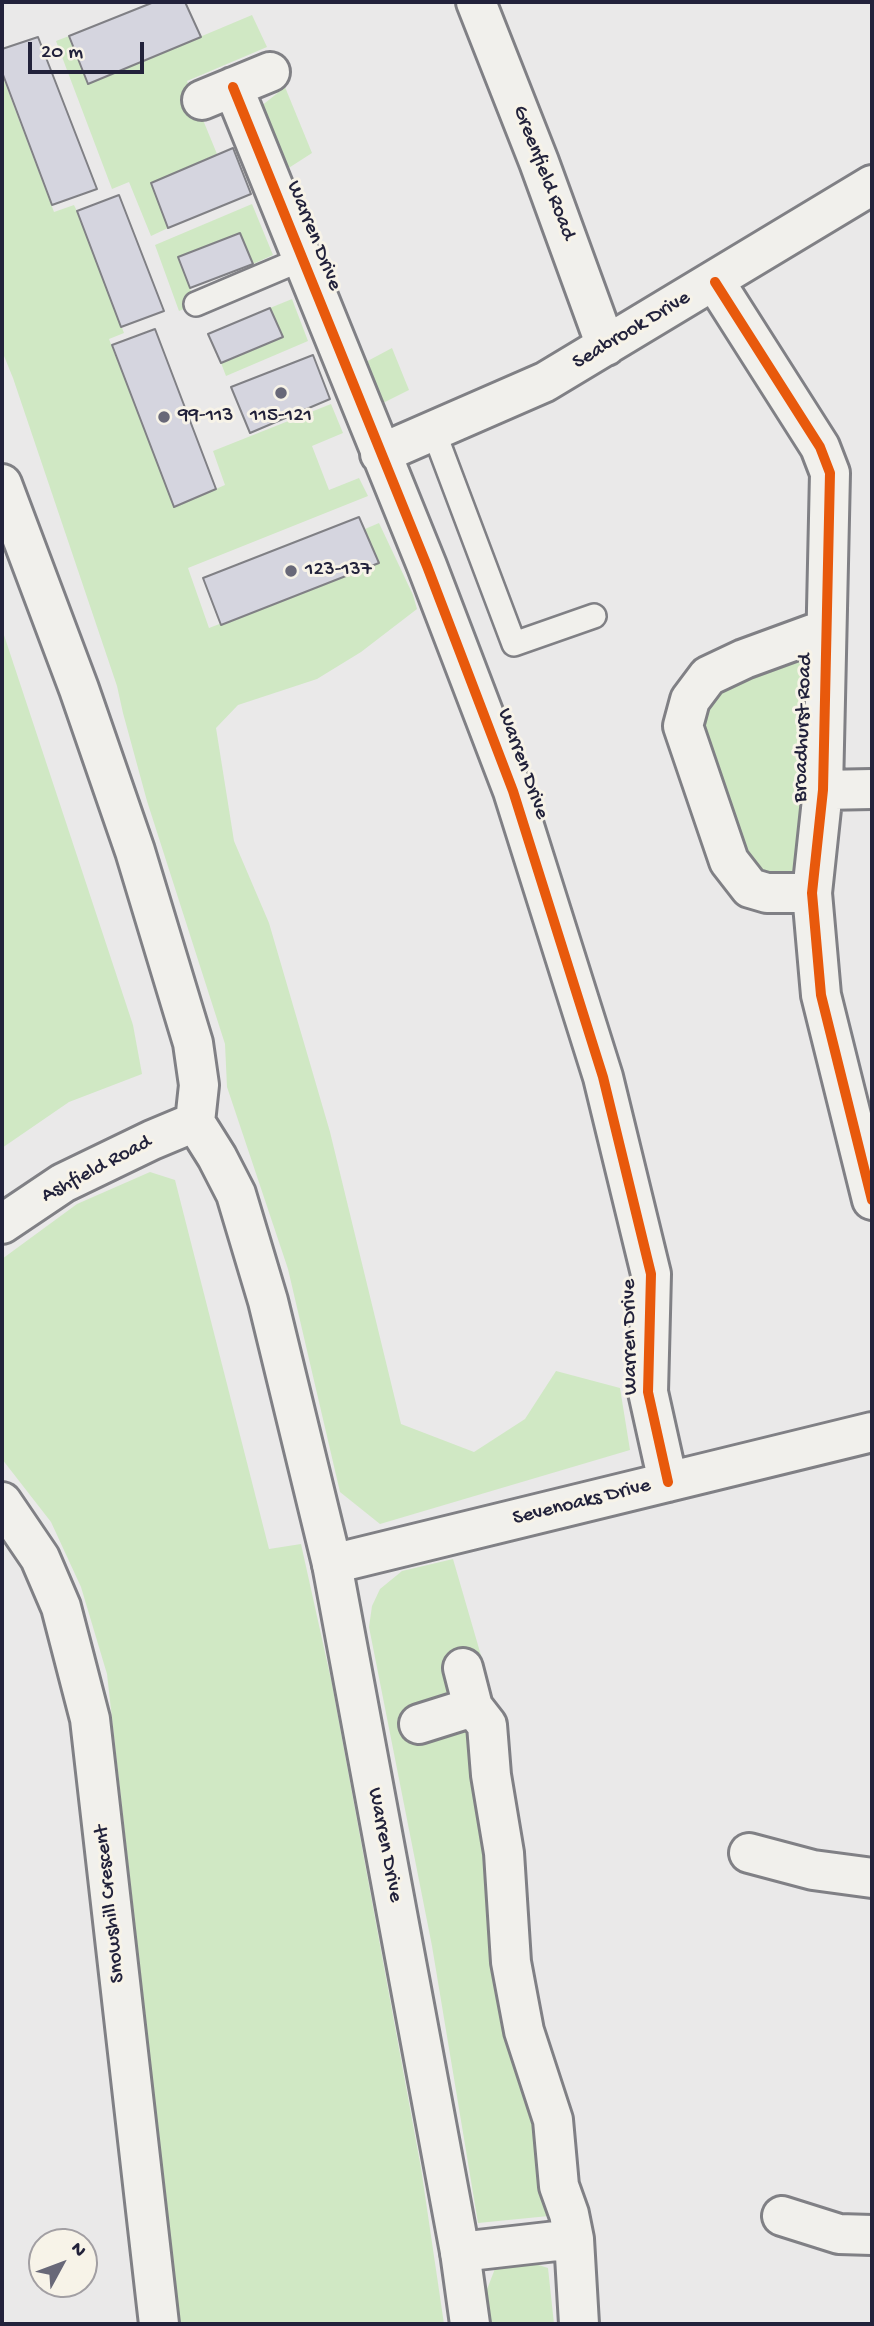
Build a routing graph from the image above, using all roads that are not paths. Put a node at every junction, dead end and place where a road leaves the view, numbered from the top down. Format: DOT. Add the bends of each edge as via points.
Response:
graph roads {
  1 [pos="476,2"];
  2 [pos="270,72"];
  3 [pos="872,185"];
  4 [pos="302,259"];
  5 [pos="715,282"];
  6 [pos="196,304"];
  7 [pos="606,345"];
  8 [pos="434,432"];
  9 [pos="380,454"];
  10 [pos="2,484"];
  11 [pos="594,616"];
  12 [pos="826,629"];
  13 [pos="872,789"];
  14 [pos="824,790"];
  15 [pos="812,893"];
  16 [pos="195,1122"];
  17 [pos="872,1200"];
  18 [pos="2,1224"];
  19 [pos="872,1432"];
  20 [pos="668,1482"];
  21 [pos="2,1502"];
  22 [pos="332,1564"];
  23 [pos="463,1668"];
  24 [pos="473,1707"];
  25 [pos="419,1724"];
  26 [pos="749,1853"];
  27 [pos="872,1878"];
  28 [pos="782,2216"];
  29 [pos="872,2235"];
  30 [pos="574,2239"];
  31 [pos="460,2252"];
  32 [pos="159,2324"];
  33 [pos="470,2324"];
  34 [pos="579,2324"];
  1 -- 7 [label="street, Greenfield Road"];
  2 -- 4 [label="street, Warren Drive" via="217,93"];
  3 -- 5 [label="street, Seabrook Drive"];
  4 -- 6 [label="lane"];
  4 -- 9 [label="street, Warren Drive"];
  5 -- 7 [label="street, Seabrook Drive"];
  5 -- 12 [label="street, Broadhurst Road" via="820,447 830,473"];
  7 -- 8 [label="street, Seabrook Drive" via="545,382"];
  8 -- 9 [label="street, Seabrook Drive"];
  8 -- 11 [label="lane" via="514,644"];
  9 -- 20 [label="street, Warren Drive" via="513,791 603,1077 651,1274 648,1392"];
  10 -- 16 [label="street" via="79,689 173,971 193,1043 199,1085"];
  12 -- 14 [label="street, Broadhurst Road"];
  12 -- 15 [label="street, Broadhurst Road" via="708,677 690,700 684,726 729,861 750,888 767,893"];
  13 -- 14 [label="street"];
  14 -- 15 [label="street, Broadhurst Road"];
  15 -- 17 [label="street, Broadhurst Road" via="821,995"];
  16 -- 18 [label="street, Ashfield Road" via="63,1183"];
  16 -- 22 [label="street, Warren Drive" via="236,1194 268,1301"];
  19 -- 20 [label="street, Sevenoaks Drive"];
  20 -- 22 [label="street, Sevenoaks Drive"];
  21 -- 32 [label="street, Snowshill Crescent" via="40,1558 61,1607 90,1719"];
  22 -- 31 [label="street, Warren Drive"];
  23 -- 24 [label="street"];
  24 -- 25 [label="street"];
  24 -- 30 [label="street" via="487,1725 511,1962 524,2031 553,2120 559,2186"];
  26 -- 27 [label="street" via="813,1870"];
  28 -- 29 [label="street" via="839,2234"];
  30 -- 31 [label="street"];
  30 -- 34 [label="street"];
  31 -- 33 [label="street, Warren Drive"];
}
